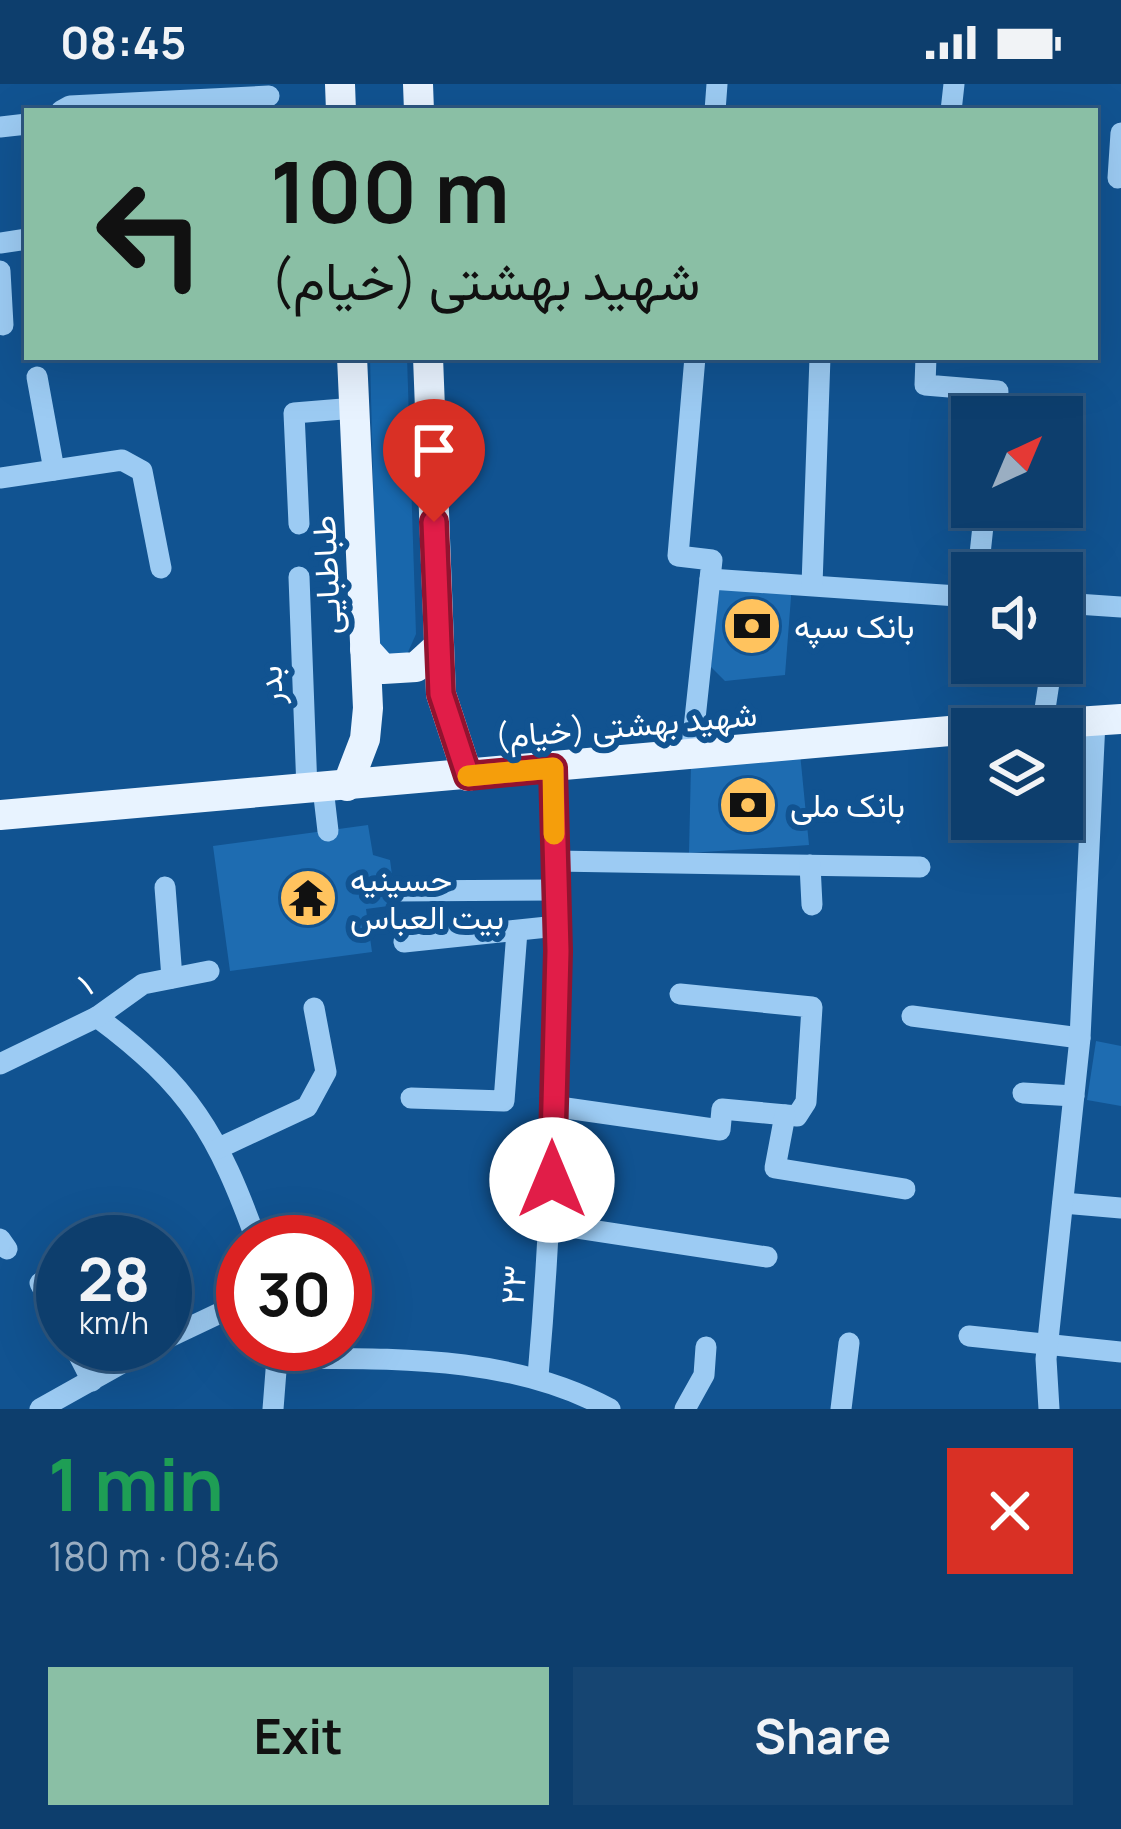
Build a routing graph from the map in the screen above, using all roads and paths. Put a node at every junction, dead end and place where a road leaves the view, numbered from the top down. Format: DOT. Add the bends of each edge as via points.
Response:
graph roads {
  1 [pos="268,96"];
  2 [pos="103,108"];
  3 [pos="1121,133"];
  4 [pos="1118,178"];
  5 [pos="0,272"];
  6 [pos="3,325"];
  7 [pos="352,360"];
  8 [pos="428,360"];
  9 [pos="694,360"];
  10 [pos="820,360"];
  11 [pos="926,360"];
  12 [pos="37,377"];
  13 [pos="997,396"];
  14 [pos="355,408"];
  15 [pos="54,470"];
  16 [pos="0,478"];
  17 [pos="299,524"];
  18 [pos="160,568"];
  19 [pos="299,578"];
  20 [pos="710,579"];
  21 [pos="812,585"];
  22 [pos="951,595"];
  23 [pos="1083,604"];
  24 [pos="1121,607"];
  25 [pos="439,646"];
  26 [pos="365,649"];
  27 [pos="1108,720"];
  28 [pos="951,731"];
  29 [pos="691,756"];
  30 [pos="553,768"];
  31 [pos="468,776"];
  32 [pos="326,788"];
  33 [pos="0,815"];
  34 [pos="328,831"];
  35 [pos="555,861"];
  36 [pos="810,865"];
  37 [pos="920,867"];
  38 [pos="164,887"];
  39 [pos="556,890"];
  40 [pos="394,891"];
  41 [pos="812,905"];
  42 [pos="557,926"];
  43 [pos="518,931"];
  44 [pos="404,942"];
  45 [pos="209,971"];
  46 [pos="172,978"];
  47 [pos="680,994"];
  48 [pos="314,1008"];
  49 [pos="912,1016"];
  50 [pos="97,1017"];
  51 [pos="1080,1038"];
  52 [pos="0,1064"];
  53 [pos="1023,1093"];
  54 [pos="1074,1096"];
  55 [pos="410,1098"];
  56 [pos="552,1106"];
  57 [pos="785,1115"];
  58 [pos="219,1148"];
  59 [pos="905,1189"];
  60 [pos="1063,1203"];
  61 [pos="1121,1208"];
  62 [pos="246,1215"];
  63 [pos="551,1224"];
  64 [pos="767,1257"];
  65 [pos="969,1336"];
  66 [pos="849,1343"];
  67 [pos="706,1347"];
  68 [pos="1048,1347"];
  69 [pos="1121,1352"];
  70 [pos="372,1358"];
  71 [pos="87,1371"];
  72 [pos="109,1371"];
  73 [pos="276,1371"];
  74 [pos="538,1376"];
  75 [pos="92,1381"];
  76 [pos="40,1409"];
  77 [pos="273,1409"];
  78 [pos="610,1409"];
  79 [pos="685,1409"];
  80 [pos="841,1409"];
  81 [pos="1049,1409"];
  1 -- 2 [label="street"];
  3 -- 4 [label="street"];
  5 -- 6 [label="street"];
  7 -- 14 [label="main road, طباطبایی"];
  8 -- 25 [label="main road"];
  9 -- 20 [label="street" via="678,556 712,560"];
  10 -- 21 [label="street"];
  11 -- 13 [label="street" via="925,385"];
  12 -- 15 [label="street"];
  14 -- 17 [label="street" via="294,412"];
  14 -- 26 [label="main road, طباطبایی"];
  15 -- 16 [label="street"];
  15 -- 18 [label="street" via="122,460 142,471"];
  19 -- 32 [label="street, بدر"];
  20 -- 21 [label="street"];
  20 -- 29 [label="street"];
  21 -- 22 [label="street"];
  23 -- 24 [label="street"];
  25 -- 26 [label="main road" via="416,667 383,669"];
  25 -- 31 [label="main road" via="441,694"];
  26 -- 32 [label="main road, طباطبایی" via="365,739"];
  27 -- 51 [label="street"];
  28 -- 29 [label="main road, شهید بهشتی (خیام)"];
  29 -- 30 [label="main road, شهید بهشتی (خیام)"];
  30 -- 31 [label="main road, شهید بهشتی (خیام)"];
  30 -- 35 [label="street, ۲۳"];
  31 -- 32 [label="main road, شهید بهشتی (خیام)"];
  32 -- 33 [label="main road, شهید بهشتی (خیام)"];
  32 -- 34 [label="street, بدر"];
  35 -- 36 [label="street"];
  35 -- 39 [label="street, ۲۳"];
  36 -- 37 [label="street"];
  36 -- 41 [label="street"];
  38 -- 46 [label="street"];
  39 -- 40 [label="street"];
  39 -- 42 [label="street, ۲۳"];
  42 -- 43 [label="street"];
  42 -- 56 [label="street, ۲۳"];
  43 -- 44 [label="street"];
  43 -- 55 [label="street" via="504,1100"];
  45 -- 46 [label="street, ۱"];
  46 -- 50 [label="street, ۱" via="143,984"];
  47 -- 57 [label="street" via="812,1007 806,1102 796,1116"];
  48 -- 58 [label="street" via="326,1072 307,1107"];
  49 -- 51 [label="street"];
  50 -- 52 [label="street, ۱"];
  50 -- 58 [label="street" via="150,1057 203,1115"];
  51 -- 54 [label="street"];
  53 -- 54 [label="street"];
  54 -- 60 [label="street"];
  56 -- 57 [label="street" via="720,1130 722,1109"];
  56 -- 63 [label="street, ۲۳"];
  57 -- 59 [label="street" via="776,1168"];
  58 -- 62 [label="street"];
  60 -- 61 [label="street"];
  60 -- 68 [label="street"];
  63 -- 64 [label="street"];
  63 -- 74 [label="street, ۲۳"];
  65 -- 68 [label="street"];
  66 -- 80 [label="street"];
  67 -- 79 [label="street" via="704,1375"];
  68 -- 69 [label="street"];
  68 -- 81 [label="street"];
  70 -- 74 [label="street"];
  71 -- 75 [label="street"];
  72 -- 75 [label="street"];
  73 -- 77 [label="street"];
  74 -- 78 [label="street"];
  75 -- 76 [label="street"];
}
